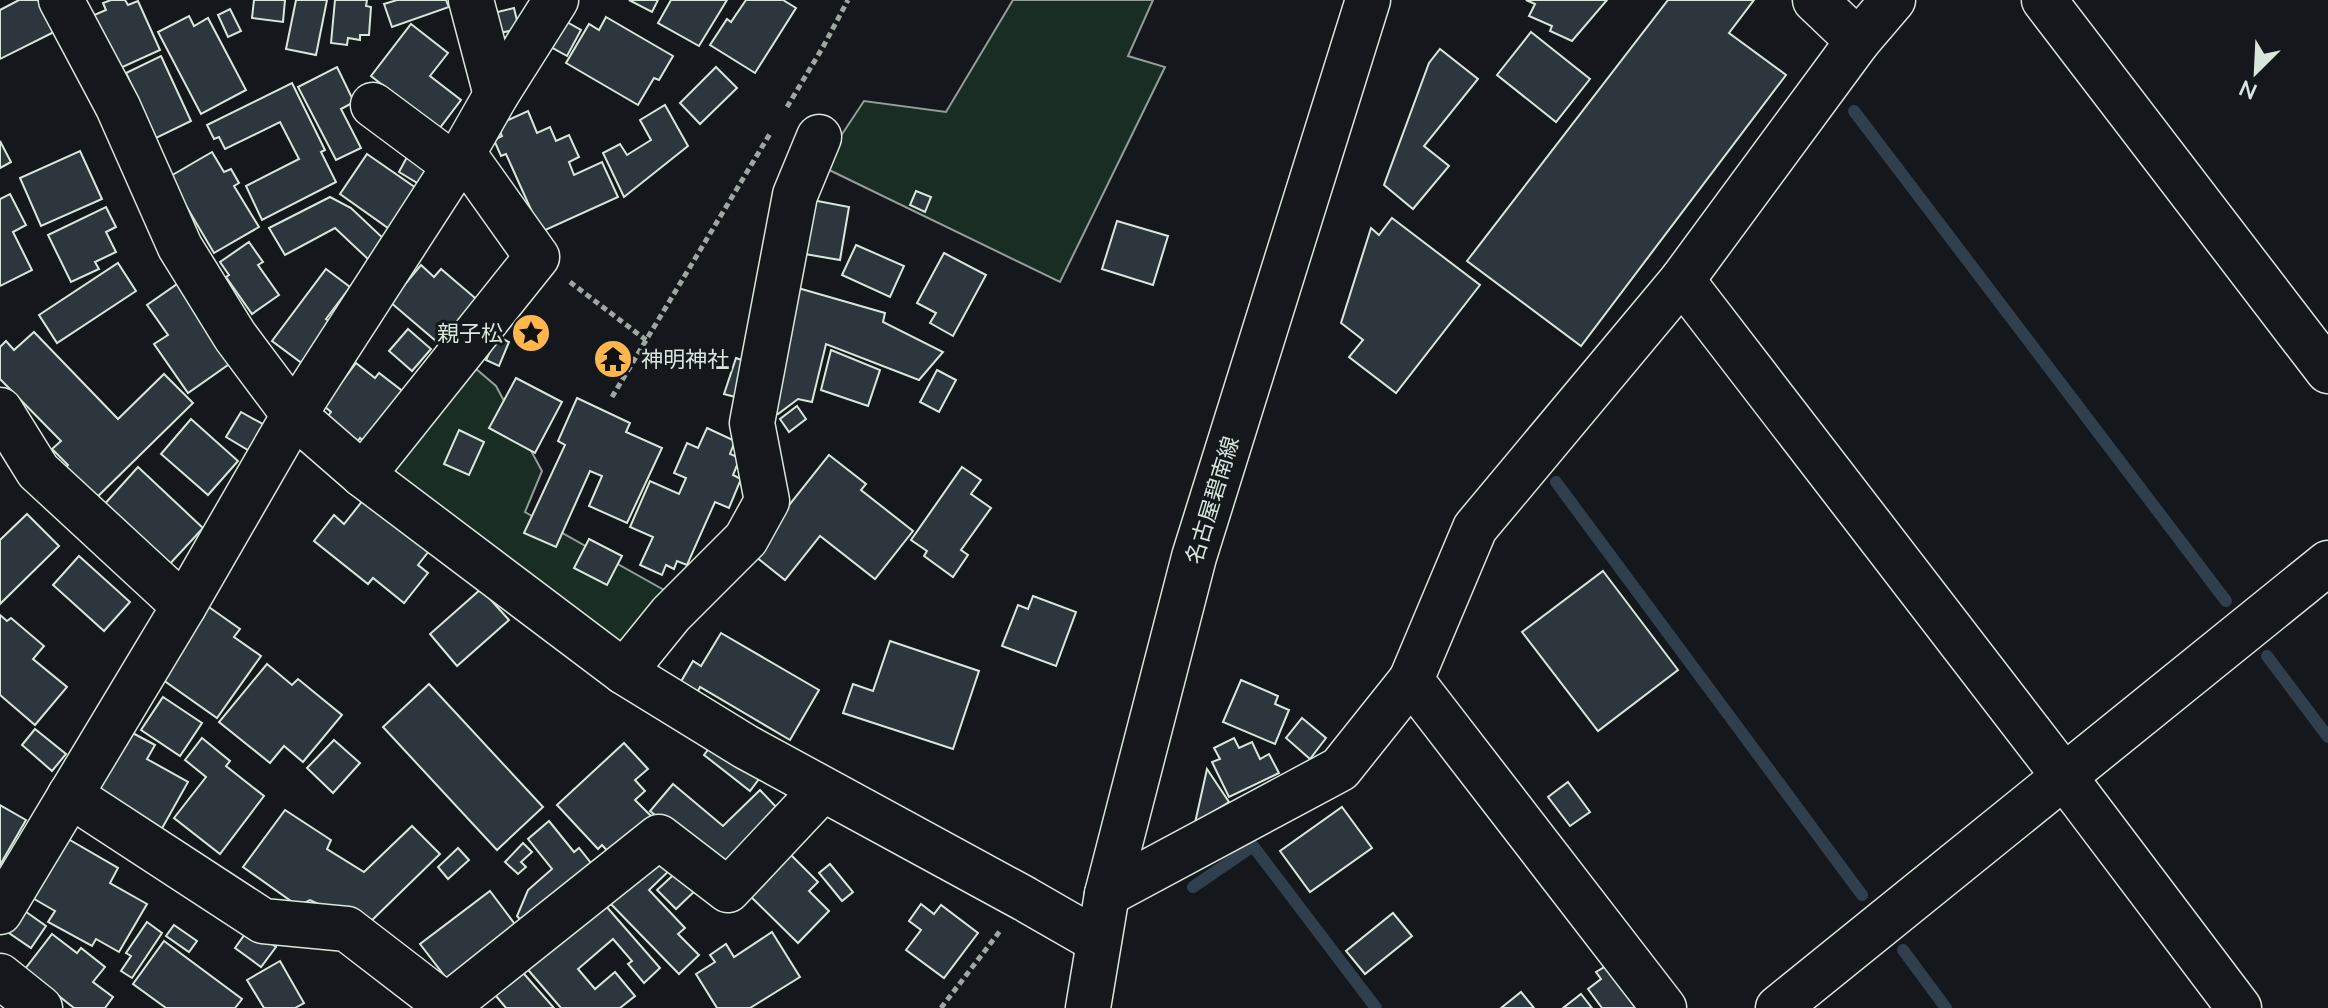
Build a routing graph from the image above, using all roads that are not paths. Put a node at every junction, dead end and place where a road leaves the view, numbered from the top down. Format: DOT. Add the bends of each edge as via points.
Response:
graph roads {
  1 [pos="471,0"];
  2 [pos="556,0"];
  3 [pos="1368,0"];
  4 [pos="1815,0"];
  5 [pos="1893,0"];
  6 [pos="2044,0"];
  7 [pos="72,6"];
  8 [pos="1858,41"];
  9 [pos="496,95"];
  10 [pos="373,105"];
  11 [pos="819,137"];
  12 [pos="459,160"];
  13 [pos="1682,280"];
  14 [pos="2328,371"];
  15 [pos="0,410"];
  16 [pos="294,415"];
  17 [pos="363,475"];
  18 [pos="2328,563"];
  19 [pos="184,606"];
  20 [pos="624,672"];
  21 [pos="1411,680"];
  22 [pos="2063,775"];
  23 [pos="822,790"];
  24 [pos="70,795"];
  25 [pos="1107,894"];
  26 [pos="0,912"];
  27 [pos="1098,941"];
  28 [pos="0,976"];
  29 [pos="40,1008"];
  30 [pos="1088,1008"];
  31 [pos="1664,1008"];
  32 [pos="1778,1008"];
  33 [pos="2239,1008"];
  1 -- 9 [label="street"];
  2 -- 9 [label="street"];
  3 -- 25 [label="street, 名古屋碧南線" via="1194,557"];
  4 -- 8 [label="street"];
  5 -- 8 [label="street"];
  6 -- 14 [label="street"];
  7 -- 16 [label="street" via="180,247 235,336"];
  8 -- 13 [label="street"];
  9 -- 12 [label="street"];
  10 -- 12 [label="street"];
  11 -- 20 [label="street" via="795,195 752,423 767,501 746,539 671,614"];
  12 -- 16 [label="street"];
  12 -- 17 [label="street" via="537,257"];
  13 -- 21 [label="street" via="1475,528"];
  13 -- 22 [label="street"];
  15 -- 19 [label="street" via="38,471"];
  16 -- 17 [label="street"];
  16 -- 19 [label="street"];
  17 -- 20 [label="street"];
  18 -- 22 [label="street"];
  19 -- 24 [label="street"];
  20 -- 23 [label="street"];
  21 -- 25 [label="street" via="1340,769"];
  21 -- 31 [label="street"];
  22 -- 32 [label="street"];
  22 -- 33 [label="street"];
  23 -- 24 [label="street" via="728,890 659,837 447,1006 347,929 263,921"];
  23 -- 27 [label="street"];
  24 -- 26 [label="street"];
  25 -- 27 [label="street, 名古屋碧南線"];
  27 -- 30 [label="street, 名古屋碧南線"];
  28 -- 29 [label="street"];
}
